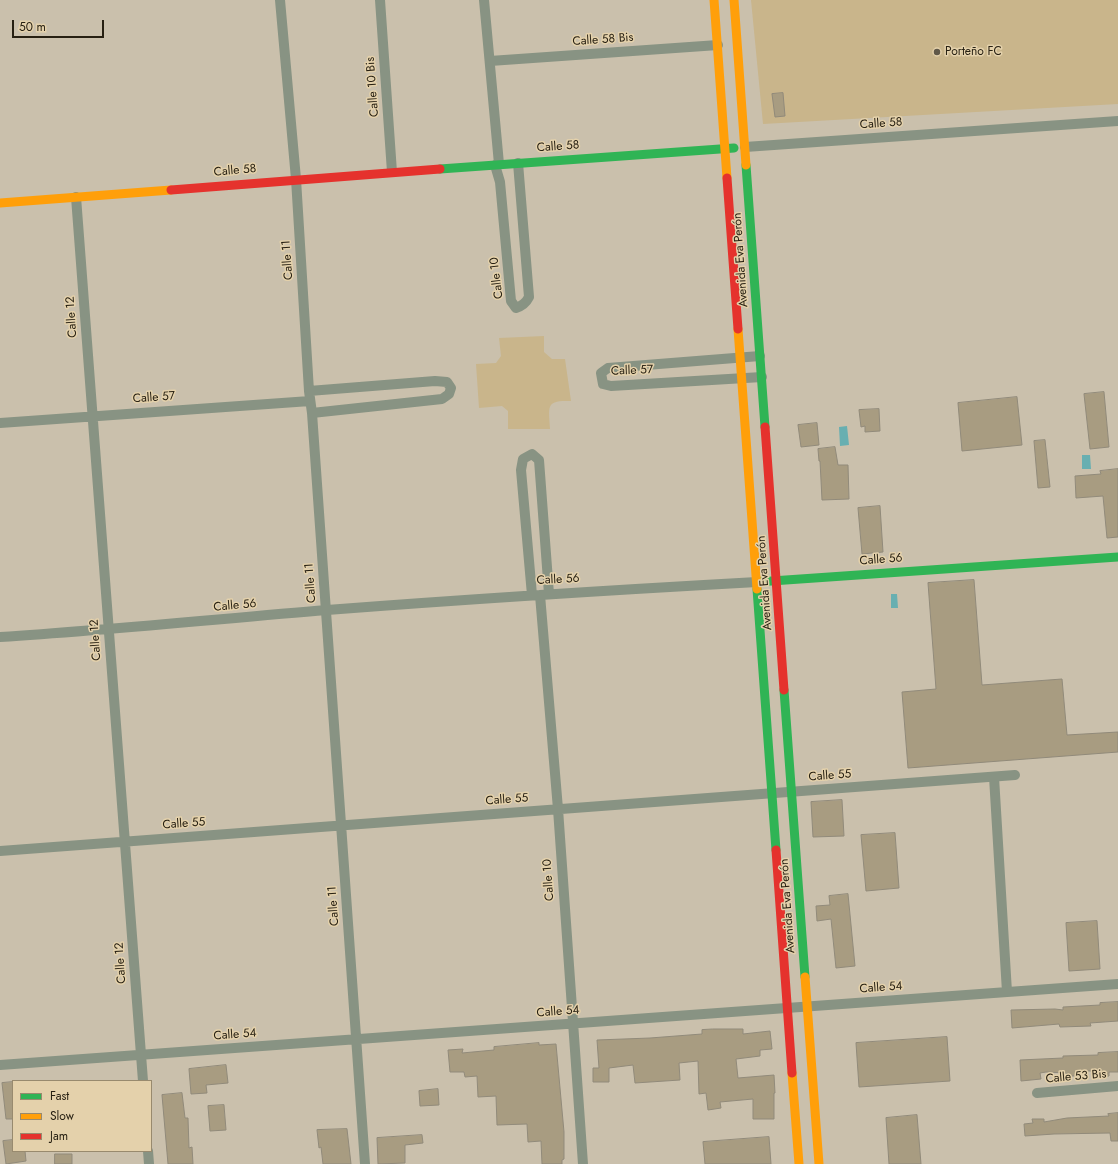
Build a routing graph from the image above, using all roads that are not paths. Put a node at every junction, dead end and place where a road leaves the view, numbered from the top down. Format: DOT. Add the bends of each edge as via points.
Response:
graph roads {
  1 [pos="280,0"];
  2 [pos="380,0"];
  3 [pos="484,0"];
  4 [pos="714,0"];
  5 [pos="734,0"];
  6 [pos="718,45"];
  7 [pos="490,62"];
  8 [pos="1118,121"];
  9 [pos="745,147"];
  10 [pos="725,149"];
  11 [pos="518,163"];
  12 [pos="497,164"];
  13 [pos="392,172"];
  14 [pos="296,180"];
  15 [pos="76,197"];
  16 [pos="0,203"];
  17 [pos="760,356"];
  18 [pos="740,358"];
  19 [pos="742,377"];
  20 [pos="762,377"];
  21 [pos="309,396"];
  22 [pos="312,413"];
  23 [pos="93,416"];
  24 [pos="0,423"];
  25 [pos="1118,557"];
  26 [pos="776,580"];
  27 [pos="757,582"];
  28 [pos="540,594"];
  29 [pos="326,610"];
  30 [pos="109,630"];
  31 [pos="0,637"];
  32 [pos="1015,775"];
  33 [pos="994,777"];
  34 [pos="792,792"];
  35 [pos="772,794"];
  36 [pos="558,809"];
  37 [pos="341,826"];
  38 [pos="125,842"];
  39 [pos="0,851"];
  40 [pos="1118,984"];
  41 [pos="1007,992"];
  42 [pos="808,1007"];
  43 [pos="788,1008"];
  44 [pos="573,1024"];
  45 [pos="357,1039"];
  46 [pos="141,1055"];
  47 [pos="0,1065"];
  48 [pos="143,1080"];
  49 [pos="1118,1086"];
  50 [pos="1036,1093"];
  51 [pos="148,1152"];
  52 [pos="149,1164"];
  53 [pos="365,1164"];
  54 [pos="583,1164"];
  55 [pos="799,1164"];
  56 [pos="819,1164"];
  1 -- 14 [label="street, Calle 11"];
  2 -- 13 [label="street, Calle 10 Bis"];
  3 -- 7 [label="street, Calle 10"];
  4 -- 6 [label="main road, Avenida Eva Perón"];
  5 -- 9 [label="main road, Avenida Eva Perón"];
  6 -- 7 [label="street, Calle 58 Bis"];
  6 -- 10 [label="main road, Avenida Eva Perón"];
  7 -- 12 [label="street, Calle 10"];
  8 -- 9 [label="street, Calle 58"];
  9 -- 10 [label="main road, Calle 58"];
  9 -- 17 [label="main road, Avenida Eva Perón"];
  10 -- 11 [label="main road, Calle 58"];
  10 -- 18 [label="main road, Avenida Eva Perón"];
  11 -- 12 [label="main road, Calle 58"];
  11 -- 12 [label="street, Calle 10" via="529,297 516,308 511,300"];
  12 -- 13 [label="main road, Calle 58"];
  13 -- 14 [label="main road, Calle 58"];
  14 -- 15 [label="main road, Calle 58"];
  14 -- 21 [label="street, Calle 11"];
  15 -- 16 [label="main road, Calle 58"];
  15 -- 23 [label="street, Calle 12"];
  17 -- 18 [label="street, Calle 57"];
  17 -- 20 [label="main road, Avenida Eva Perón"];
  18 -- 19 [label="main road, Avenida Eva Perón"];
  18 -- 19 [label="street, Calle 57" via="608,368 601,373 604,384 611,386"];
  19 -- 20 [label="street, Calle 57"];
  19 -- 27 [label="main road, Avenida Eva Perón"];
  20 -- 26 [label="main road, Avenida Eva Perón"];
  21 -- 22 [label="street, Calle 11"];
  21 -- 22 [label="street, Calle 57" via="435,381 447,382 451,388 449,394 442,399"];
  21 -- 23 [label="street, Calle 57"];
  22 -- 29 [label="street, Calle 11"];
  23 -- 24 [label="street, Calle 57"];
  23 -- 30 [label="street, Calle 12"];
  25 -- 26 [label="main road, Calle 56"];
  26 -- 27 [label="main road, Calle 56"];
  26 -- 34 [label="main road, Avenida Eva Perón"];
  27 -- 28 [label="street, Calle 56"];
  27 -- 35 [label="main road, Avenida Eva Perón"];
  28 -- 28 [label="street, Calle 10" via="538,460 532,454 523,459 521,470"];
  28 -- 29 [label="street, Calle 56"];
  28 -- 36 [label="street, Calle 10"];
  29 -- 30 [label="street, Calle 56"];
  29 -- 37 [label="street, Calle 11"];
  30 -- 31 [label="street, Calle 56"];
  30 -- 38 [label="street, Calle 12"];
  32 -- 33 [label="street, Calle 55"];
  33 -- 34 [label="street, Calle 55"];
  33 -- 41 [label="street"];
  34 -- 35 [label="street, Calle 55"];
  34 -- 42 [label="main road, Avenida Eva Perón"];
  35 -- 36 [label="street, Calle 55"];
  35 -- 43 [label="main road, Avenida Eva Perón"];
  36 -- 37 [label="street, Calle 55"];
  36 -- 44 [label="street, Calle 10"];
  37 -- 38 [label="street, Calle 55"];
  37 -- 45 [label="street, Calle 11"];
  38 -- 39 [label="street, Calle 55"];
  38 -- 46 [label="street, Calle 12"];
  40 -- 41 [label="street, Calle 54"];
  41 -- 42 [label="street, Calle 54"];
  42 -- 43 [label="street, Calle 54"];
  42 -- 56 [label="main road, Avenida Eva Perón"];
  43 -- 44 [label="street, Calle 54"];
  43 -- 55 [label="main road, Avenida Eva Perón"];
  44 -- 45 [label="street, Calle 54"];
  44 -- 54 [label="street, Calle 10"];
  45 -- 46 [label="street, Calle 54"];
  45 -- 53 [label="street, Calle 11"];
  46 -- 47 [label="street, Calle 54"];
  46 -- 48 [label="street, Calle 12"];
  49 -- 50 [label="street, Calle 53 Bis"];
  51 -- 52 [label="street"];
}
